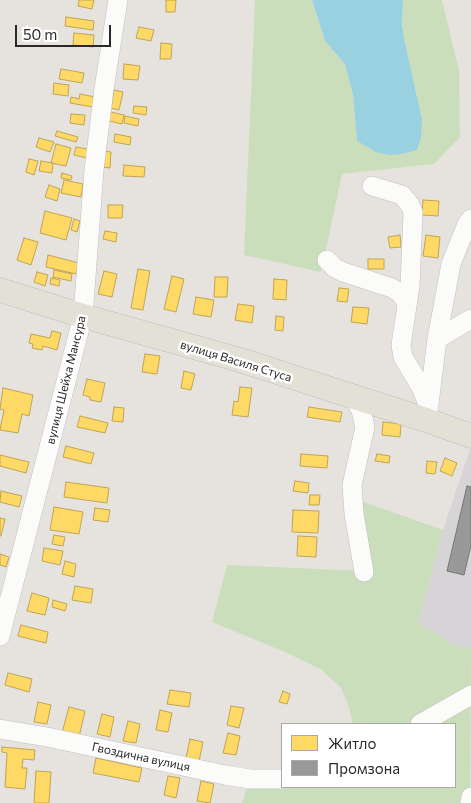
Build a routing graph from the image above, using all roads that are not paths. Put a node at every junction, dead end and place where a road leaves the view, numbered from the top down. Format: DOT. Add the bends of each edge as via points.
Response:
graph roads {
  1 [pos="118,0"];
  2 [pos="372,186"];
  3 [pos="471,219"];
  4 [pos="327,260"];
  5 [pos="0,290"];
  6 [pos="407,304"];
  7 [pos="83,316"];
  8 [pos="471,319"];
  9 [pos="437,339"];
  10 [pos="354,398"];
  11 [pos="427,413"];
  12 [pos="471,436"];
  13 [pos="364,572"];
  14 [pos="0,636"];
  15 [pos="471,695"];
  16 [pos="422,723"];
  17 [pos="0,729"];
  18 [pos="281,779"];
  19 [pos="471,796"];
  20 [pos="470,803"];
  1 -- 7 [label="street, вулиця Шейха Мансура" via="94,170"];
  2 -- 6 [label="street" via="402,196 413,212"];
  3 -- 9 [label="street" via="451,264"];
  4 -- 6 [label="street" via="343,272 392,288"];
  5 -- 7 [label="main road, вулиця Василя Стуса"];
  6 -- 11 [label="street" via="401,345 421,387"];
  7 -- 10 [label="main road, вулиця Василя Стуса" via="240,360"];
  7 -- 14 [label="street, вулиця Шейха Мансура"];
  8 -- 9 [label="street"];
  9 -- 11 [label="street"];
  10 -- 11 [label="main road, вулиця Василя Стуса"];
  10 -- 13 [label="street" via="365,427 352,493"];
  11 -- 12 [label="main road, вулиця Василя Стуса"];
  15 -- 16 [label="street"];
  17 -- 18 [label="street, Гвоздична вулиця" via="225,775"];
  19 -- 20 [label="street"];
}
